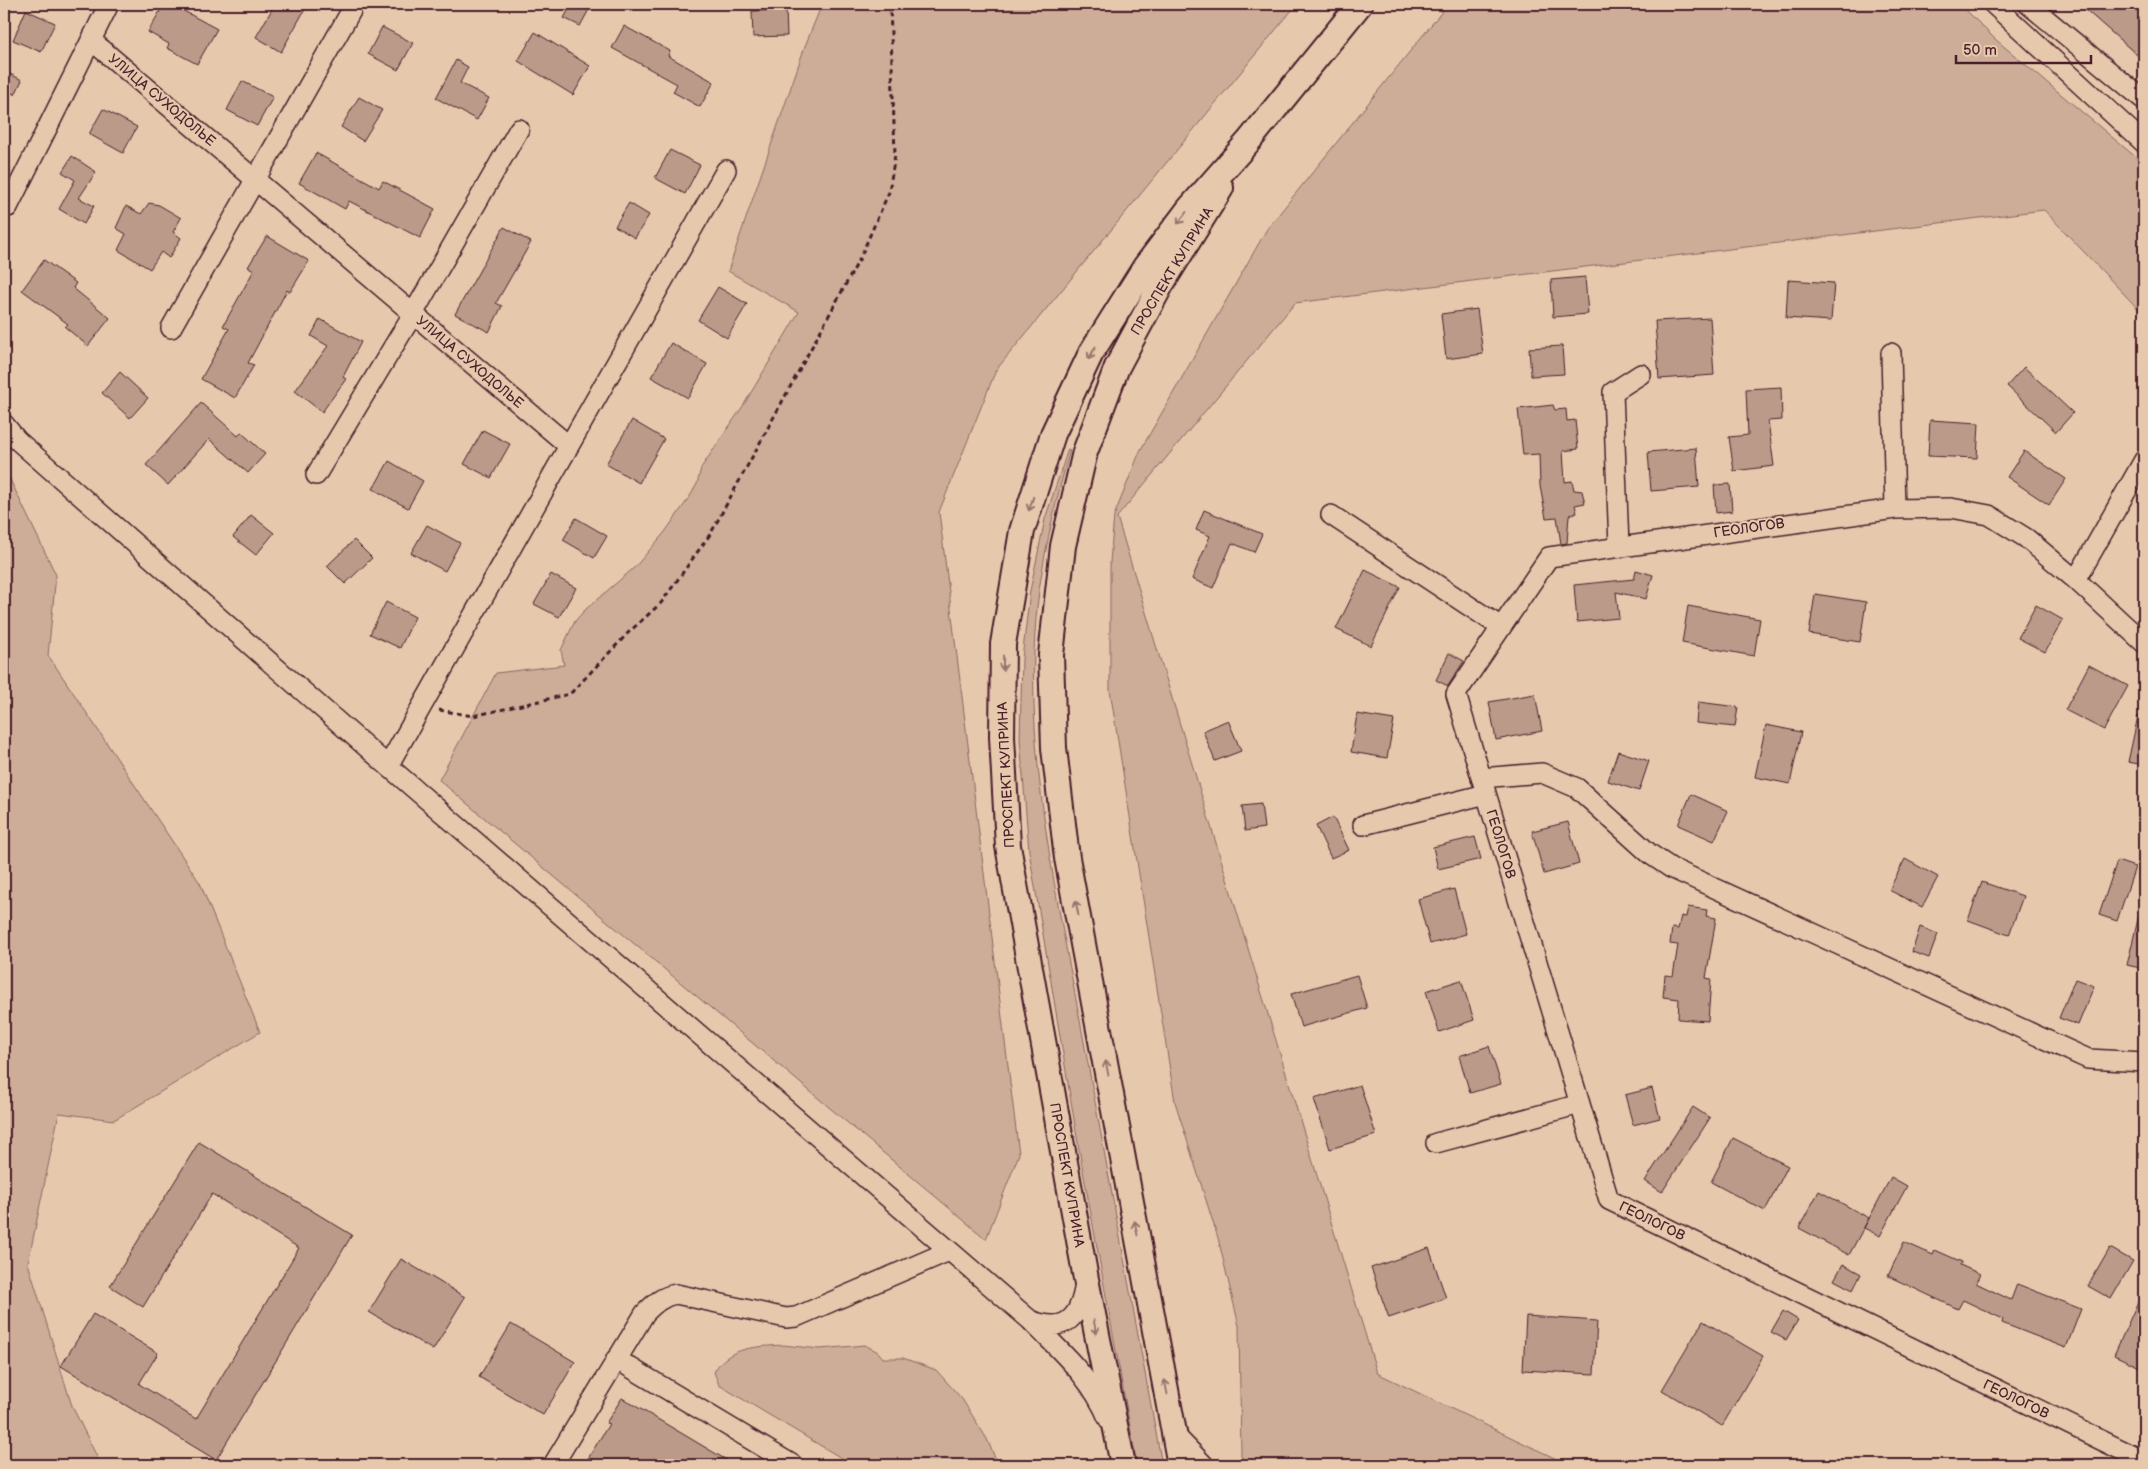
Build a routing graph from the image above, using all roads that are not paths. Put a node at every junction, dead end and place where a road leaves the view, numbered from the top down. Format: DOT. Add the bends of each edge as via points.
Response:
graph roads {
  1 [pos="109,4"];
  2 [pos="1360,4"];
  3 [pos="1993,4"];
  4 [pos="2028,4"];
  5 [pos="351,11"];
  6 [pos="92,41"];
  7 [pos="2144,100"];
  8 [pos="518,129"];
  9 [pos="1248,142"];
  10 [pos="2144,143"];
  11 [pos="726,170"];
  12 [pos="255,180"];
  13 [pos="8,207"];
  14 [pos="413,314"];
  15 [pos="171,328"];
  16 [pos="1891,353"];
  17 [pos="1641,374"];
  18 [pos="4,424"];
  19 [pos="569,446"];
  20 [pos="2144,460"];
  21 [pos="316,475"];
  22 [pos="1895,509"];
  23 [pos="1332,515"];
  24 [pos="1619,546"];
  25 [pos="2076,580"];
  26 [pos="1501,627"];
  27 [pos="2144,643"];
  28 [pos="388,766"];
  29 [pos="1484,786"];
  30 [pos="1363,825"];
  31 [pos="2144,1062"];
  32 [pos="1580,1104"];
  33 [pos="1436,1142"];
  34 [pos="949,1251"];
  35 [pos="1086,1279"];
  36 [pos="1030,1320"];
  37 [pos="616,1360"];
  38 [pos="1175,1435"];
  39 [pos="1121,1455"];
  40 [pos="2144,1462"];
  41 [pos="553,1465"];
  42 [pos="793,1465"];
  43 [pos="1180,1465"];
  44 [pos="1204,1465"];
  1 -- 6 [label="street"];
  2 -- 9 [label="main road, ПРОСПЕКТ КУПРИНА"];
  3 -- 10 [label="street"];
  4 -- 7 [label="street"];
  5 -- 12 [label="street"];
  6 -- 12 [label="street, УЛИЦА СУХОДОЛЬЕ"];
  6 -- 13 [label="street"];
  8 -- 14 [label="street"];
  9 -- 35 [label="main road, ПРОСПЕКТ КУПРИНА, one-way" via="1189,209 1145,267 1091,353 1053,434 1022,531 1003,644 1002,737 1008,846"];
  38 -- 9 [label="main road, ПРОСПЕКТ КУПРИНА, one-way" via="1068,858 1054,748 1051,655 1063,546 1085,452 1117,367 1160,285"];
  11 -- 19 [label="street"];
  12 -- 14 [label="street, УЛИЦА СУХОДОЛЬЕ"];
  12 -- 15 [label="street"];
  14 -- 19 [label="street, УЛИЦА СУХОДОЛЬЕ"];
  14 -- 21 [label="street"];
  16 -- 22 [label="street"];
  17 -- 24 [label="street" via="1613,392"];
  18 -- 28 [label="street" via="17,440"];
  19 -- 28 [label="street"];
  20 -- 25 [label="street"];
  22 -- 24 [label="street, ГЕОЛОГОВ"];
  22 -- 25 [label="street, ГЕОЛОГОВ" via="1951,508 1989,515 2026,538"];
  23 -- 26 [label="street"];
  24 -- 26 [label="street, ГЕОЛОГОВ" via="1549,557"];
  25 -- 27 [label="street, ГЕОЛОГОВ"];
  26 -- 29 [label="street, ГЕОЛОГОВ" via="1456,694"];
  28 -- 34 [label="street"];
  29 -- 30 [label="street"];
  29 -- 31 [label="street" via="1542,773 1577,788 1650,854 1671,868 2088,1060"];
  29 -- 32 [label="street, ГЕОЛОГОВ"];
  32 -- 33 [label="street"];
  32 -- 40 [label="street, ГЕОЛОГОВ" via="1609,1200"];
  34 -- 36 [label="street"];
  34 -- 37 [label="street" via="796,1317 786,1318 676,1294 667,1295 645,1313"];
  35 -- 36 [label="street" via="1083,1299 1076,1314 1066,1323 1054,1326"];
  35 -- 39 [label="main road, ПРОСПЕКТ КУПРИНА, one-way"];
  36 -- 39 [label="street" via="1082,1373 1102,1404"];
  37 -- 41 [label="street"];
  37 -- 42 [label="street"];
  38 -- 43 [label="main road, ПРОСПЕКТ КУПРИНА"];
  38 -- 44 [label="street"];
}
